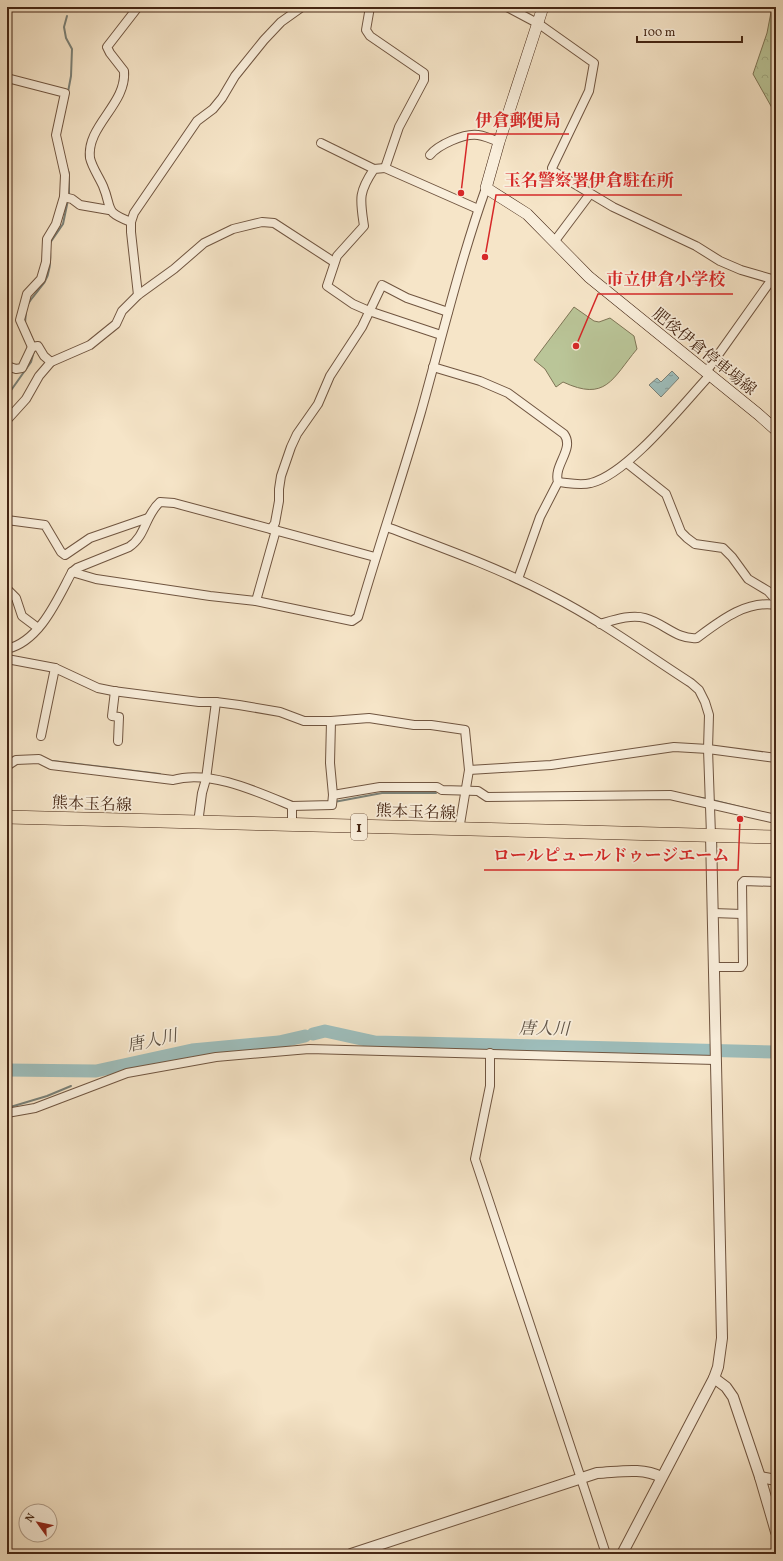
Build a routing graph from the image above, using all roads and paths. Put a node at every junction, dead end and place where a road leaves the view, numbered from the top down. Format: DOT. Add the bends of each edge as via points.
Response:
graph roads {
  1 [pos="138,7"];
  2 [pos="302,7"];
  3 [pos="370,7"];
  4 [pos="507,7"];
  5 [pos="543,7"];
  6 [pos="539,24"];
  7 [pos="7,78"];
  8 [pos="499,142"];
  9 [pos="321,143"];
  10 [pos="430,155"];
  11 [pos="385,168"];
  12 [pos="374,169"];
  13 [pos="486,188"];
  14 [pos="590,194"];
  15 [pos="67,198"];
  16 [pos="478,209"];
  17 [pos="109,210"];
  18 [pos="131,222"];
  19 [pos="554,242"];
  20 [pos="334,262"];
  21 [pos="774,280"];
  22 [pos="138,295"];
  23 [pos="369,311"];
  24 [pos="448,312"];
  25 [pos="441,334"];
  26 [pos="34,347"];
  27 [pos="51,362"];
  28 [pos="7,366"];
  29 [pos="434,367"];
  30 [pos="708,373"];
  31 [pos="7,420"];
  32 [pos="776,430"];
  33 [pos="627,463"];
  34 [pos="558,482"];
  35 [pos="148,518"];
  36 [pos="7,520"];
  37 [pos="387,527"];
  38 [pos="274,530"];
  39 [pos="375,557"];
  40 [pos="72,572"];
  41 [pos="518,579"];
  42 [pos="7,589"];
  43 [pos="776,600"];
  44 [pos="256,601"];
  45 [pos="776,605"];
  46 [pos="600,624"];
  47 [pos="38,628"];
  48 [pos="7,649"];
  49 [pos="7,660"];
  50 [pos="55,668"];
  51 [pos="115,691"];
  52 [pos="216,702"];
  53 [pos="331,721"];
  54 [pos="41,736"];
  55 [pos="118,741"];
  56 [pos="708,749"];
  57 [pos="776,758"];
  58 [pos="7,766"];
  59 [pos="469,770"];
  60 [pos="206,779"];
  61 [pos="465,791"];
  62 [pos="333,799"];
  63 [pos="709,799"];
  64 [pos="292,806"];
  65 [pos="7,817"];
  66 [pos="776,819"];
  67 [pos="198,823"];
  68 [pos="292,825"];
  69 [pos="459,830"];
  70 [pos="711,835"];
  71 [pos="776,837"];
  72 [pos="776,882"];
  73 [pos="713,913"];
  74 [pos="742,914"];
  75 [pos="714,967"];
  76 [pos="490,1053"];
  77 [pos="715,1054"];
  78 [pos="7,1113"];
  79 [pos="714,1378"];
  80 [pos="661,1477"];
  81 [pos="760,1477"];
  82 [pos="580,1478"];
  83 [pos="776,1480"];
  84 [pos="776,1532"];
  85 [pos="351,1554"];
  86 [pos="606,1554"];
  87 [pos="622,1554"];
  1 -- 17 [label="street" via="107,47 124,71 123,87 95,135 90,149 90,159 104,188"];
  2 -- 18 [label="street" via="264,40 213,109 197,121 149,188 134,212"];
  3 -- 11 [label="street" via="366,30 370,36 424,73 424,80 399,127"];
  4 -- 6 [label="street"];
  5 -- 6 [label="main road"];
  6 -- 8 [label="main road"];
  6 -- 14 [label="street" via="594,63 589,91 552,168"];
  7 -- 15 [label="street" via="65,93 56,135"];
  8 -- 10 [label="street" via="476,134 451,140"];
  8 -- 13 [label="main road"];
  9 -- 12 [label="street"];
  11 -- 12 [label="street"];
  11 -- 16 [label="street"];
  12 -- 20 [label="street" via="362,190 360,201 364,226"];
  13 -- 16 [label="street"];
  13 -- 19 [label="main road, 肥後伊倉停車場線" via="528,214"];
  14 -- 19 [label="street"];
  14 -- 21 [label="street" via="696,246 720,261"];
  15 -- 17 [label="street" via="80,205"];
  15 -- 26 [label="street" via="47,239 42,279 27,294 23,305 20,320"];
  16 -- 24 [label="street"];
  17 -- 18 [label="street" via="115,216"];
  18 -- 22 [label="street"];
  19 -- 30 [label="main road, 肥後伊倉停車場線" via="589,277"];
  20 -- 22 [label="street" via="274,223 262,222 233,230 204,243"];
  20 -- 23 [label="street" via="327,286 353,304"];
  21 -- 30 [label="street"];
  22 -- 27 [label="street" via="122,311 116,324 90,345"];
  23 -- 24 [label="street" via="382,285 407,298"];
  23 -- 25 [label="street"];
  23 -- 38 [label="street" via="362,327 330,376 318,404 290,447 281,476"];
  24 -- 25 [label="street"];
  25 -- 29 [label="street"];
  26 -- 27 [label="street" via="38,346"];
  26 -- 28 [label="street" via="22,368"];
  27 -- 31 [label="street" via="39,376 26,399"];
  29 -- 34 [label="street" via="480,381 508,393 564,434 568,444 556,475"];
  29 -- 37 [label="street"];
  30 -- 32 [label="main road, 肥後伊倉停車場線"];
  30 -- 33 [label="street"];
  33 -- 34 [label="street" via="590,484"];
  33 -- 43 [label="street" via="666,494 681,532 687,538 695,544 723,548 748,579 768,591"];
  34 -- 41 [label="street" via="540,517"];
  35 -- 36 [label="street" via="90,538 65,554 61,552 45,525"];
  35 -- 38 [label="street" via="156,505 164,501"];
  35 -- 40 [label="street" via="144,531 135,543"];
  37 -- 39 [label="street"];
  37 -- 41 [label="street"];
  38 -- 39 [label="street"];
  38 -- 44 [label="street"];
  39 -- 44 [label="street" via="358,617 352,621"];
  40 -- 44 [label="street" via="96,579"];
  40 -- 47 [label="street"];
  41 -- 46 [label="street"];
  42 -- 47 [label="street" via="16,598 22,616"];
  45 -- 46 [label="street" via="764,603 730,614 697,638 683,637 638,617"];
  46 -- 56 [label="street" via="699,690 709,715"];
  47 -- 48 [label="street" via="18,646"];
  49 -- 50 [label="street"];
  50 -- 51 [label="street" via="98,688"];
  50 -- 54 [label="street"];
  51 -- 52 [label="street"];
  51 -- 55 [label="street" via="112,716 119,717"];
  52 -- 53 [label="street" via="280,712 304,721"];
  52 -- 60 [label="street"];
  53 -- 59 [label="street" via="369,718 465,730"];
  53 -- 62 [label="street" via="330,763"];
  56 -- 57 [label="street"];
  56 -- 59 [label="street" via="660,748 551,765"];
  56 -- 63 [label="street"];
  58 -- 60 [label="street" via="16,760 39,759 51,765 173,780 182,777"];
  59 -- 61 [label="street"];
  60 -- 64 [label="street" via="243,786"];
  60 -- 67 [label="street"];
  61 -- 62 [label="street" via="442,790 438,787 380,787"];
  61 -- 63 [label="street" via="478,791 487,797 670,795"];
  61 -- 69 [label="street"];
  62 -- 64 [label="street" via="332,805"];
  63 -- 66 [label="street"];
  63 -- 70 [label="street"];
  64 -- 68 [label="street"];
  65 -- 67 [label="main road, 熊本玉名線 / 1"];
  67 -- 68 [label="main road, 熊本玉名線 / 1"];
  68 -- 69 [label="main road, 熊本玉名線 / 1"];
  69 -- 70 [label="main road, 熊本玉名線 / 1"];
  70 -- 71 [label="main road, 熊本玉名線 / 1"];
  70 -- 73 [label="street"];
  72 -- 74 [label="street" via="744,881"];
  73 -- 74 [label="street"];
  73 -- 75 [label="street"];
  74 -- 75 [label="street" via="743,964 741,967"];
  75 -- 77 [label="street"];
  76 -- 77 [label="street"];
  76 -- 78 [label="street" via="309,1049 216,1057 127,1073 35,1108"];
  76 -- 82 [label="street" via="490,1086 476,1159"];
  77 -- 79 [label="street" via="722,1338"];
  79 -- 80 [label="street"];
  79 -- 81 [label="street" via="726,1387 733,1397"];
  80 -- 82 [label="street" via="652,1472 641,1471 598,1473"];
  80 -- 87 [label="street"];
  81 -- 83 [label="street"];
  81 -- 84 [label="street"];
  82 -- 85 [label="street"];
  82 -- 86 [label="street"];
}
